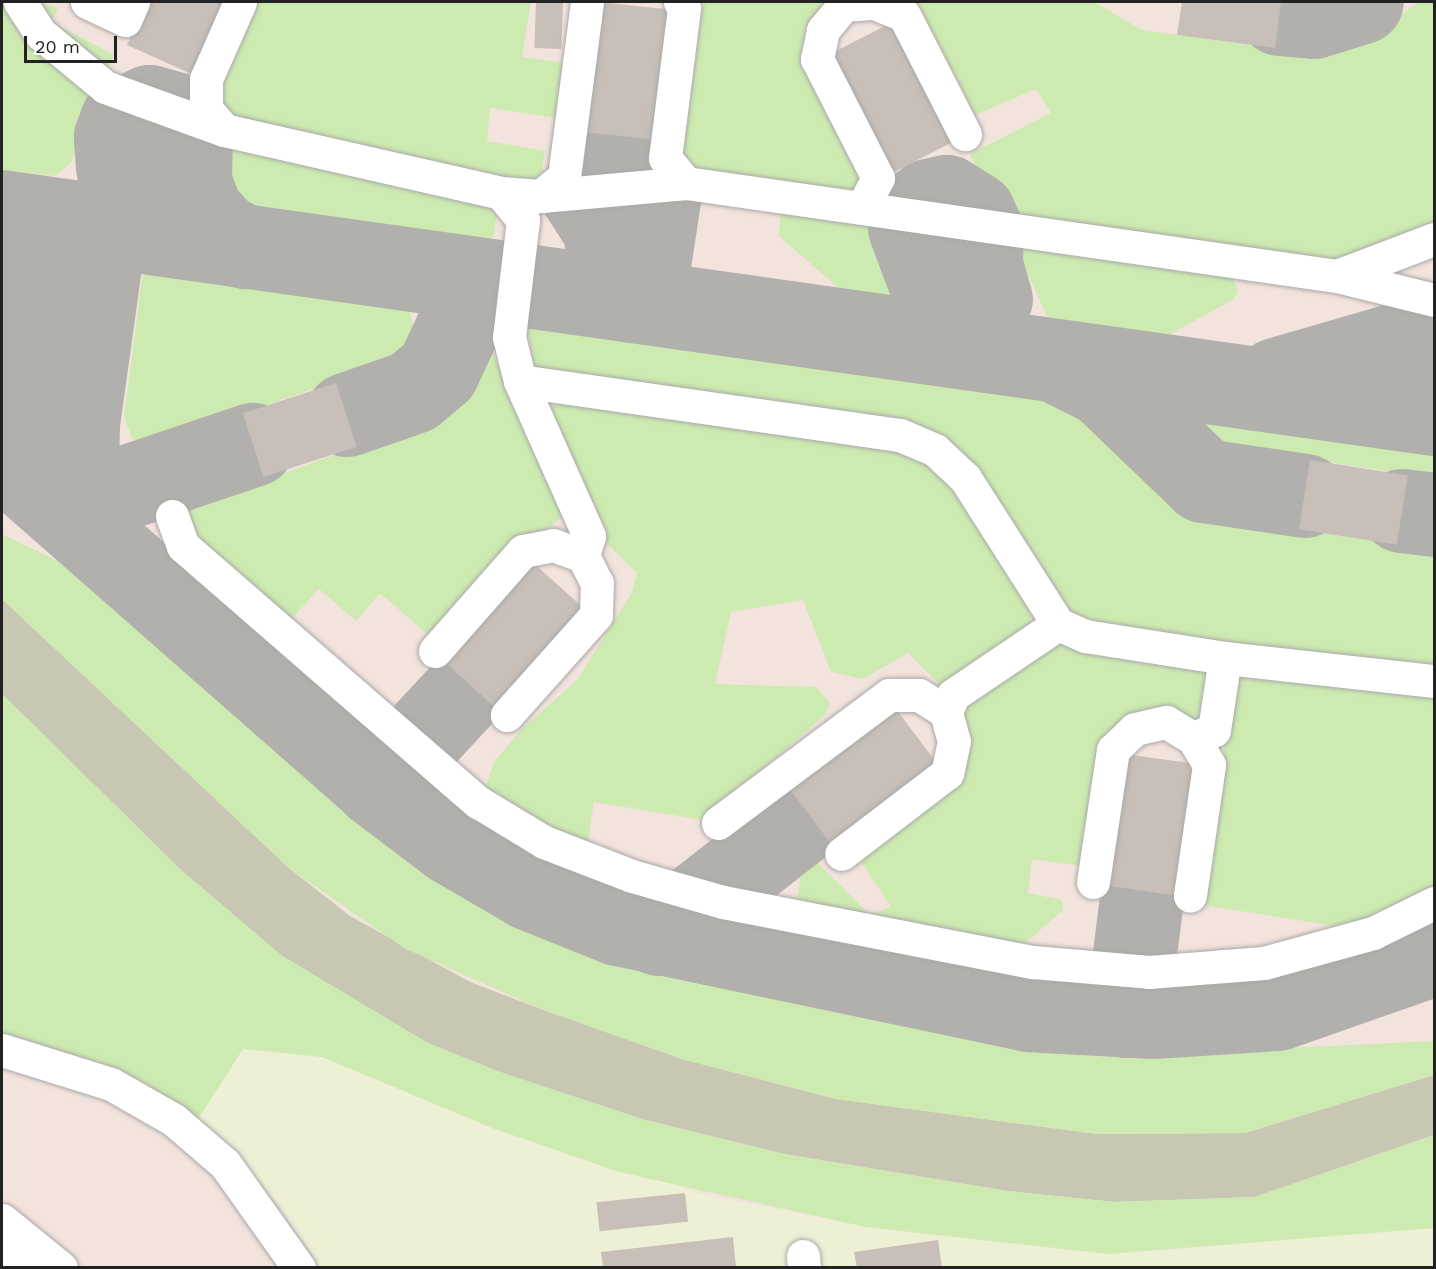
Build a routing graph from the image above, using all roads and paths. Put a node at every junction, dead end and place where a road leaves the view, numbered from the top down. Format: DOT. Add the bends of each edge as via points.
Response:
graph roads {
  1 [pos="20,2"];
  2 [pos="87,2"];
  3 [pos="133,2"];
  4 [pos="240,2"];
  5 [pos="587,2"];
  6 [pos="680,2"];
  7 [pos="224,130"];
  8 [pos="965,134"];
  9 [pos="686,183"];
  10 [pos="501,193"];
  11 [pos="541,196"];
  12 [pos="863,206"];
  13 [pos="1434,239"];
  14 [pos="1337,276"];
  15 [pos="1434,300"];
  16 [pos="520,381"];
  17 [pos="172,516"];
  18 [pos="583,556"];
  19 [pos="1058,624"];
  20 [pos="435,651"];
  21 [pos="1225,658"];
  22 [pos="1434,681"];
  23 [pos="946,712"];
  24 [pos="507,715"];
  25 [pos="1193,738"];
  26 [pos="718,823"];
  27 [pos="841,854"];
  28 [pos="1093,882"];
  29 [pos="1190,896"];
  30 [pos="1434,903"];
  31 [pos="2,1050"];
  32 [pos="2,1220"];
  33 [pos="2,1251"];
  34 [pos="40,1268"];
  35 [pos="61,1268"];
  36 [pos="299,1268"];
  1 -- 7 [label="lane" via="41,34 105,87"];
  2 -- 3 [label="lane" via="125,20"];
  4 -- 7 [label="lane" via="206,79 206,109"];
  5 -- 11 [label="lane" via="564,177"];
  6 -- 9 [label="lane" via="684,8 665,159"];
  7 -- 10 [label="lane"];
  8 -- 12 [label="lane" via="904,15 874,3 844,5 823,30 817,59 878,178"];
  9 -- 11 [label="lane"];
  9 -- 12 [label="lane"];
  10 -- 11 [label="lane"];
  10 -- 16 [label="lane" via="523,220 508,337"];
  12 -- 14 [label="lane"];
  13 -- 14 [label="lane"];
  14 -- 15 [label="lane"];
  16 -- 18 [label="lane" via="589,536"];
  16 -- 19 [label="lane" via="900,435 935,450 965,478"];
  17 -- 30 [label="lane" via="183,546 478,802 544,842 632,876 723,902 1033,962 1149,972 1264,963 1372,933"];
  18 -- 20 [label="lane" via="553,545 523,551"];
  18 -- 24 [label="lane" via="597,583 596,615"];
  19 -- 21 [label="lane" via="1085,636"];
  19 -- 23 [label="lane" via="953,695"];
  21 -- 22 [label="lane"];
  21 -- 25 [label="lane" via="1214,730"];
  23 -- 26 [label="lane" via="918,695 889,695"];
  23 -- 27 [label="lane" via="954,741 947,773"];
  25 -- 28 [label="lane" via="1166,722 1135,729 1113,750"];
  25 -- 29 [label="lane" via="1209,765"];
  31 -- 36 [label="lane" via="111,1084 174,1120 225,1164 272,1223"];
  32 -- 35 [label="lane"];
  33 -- 34 [label="lane"];
}
